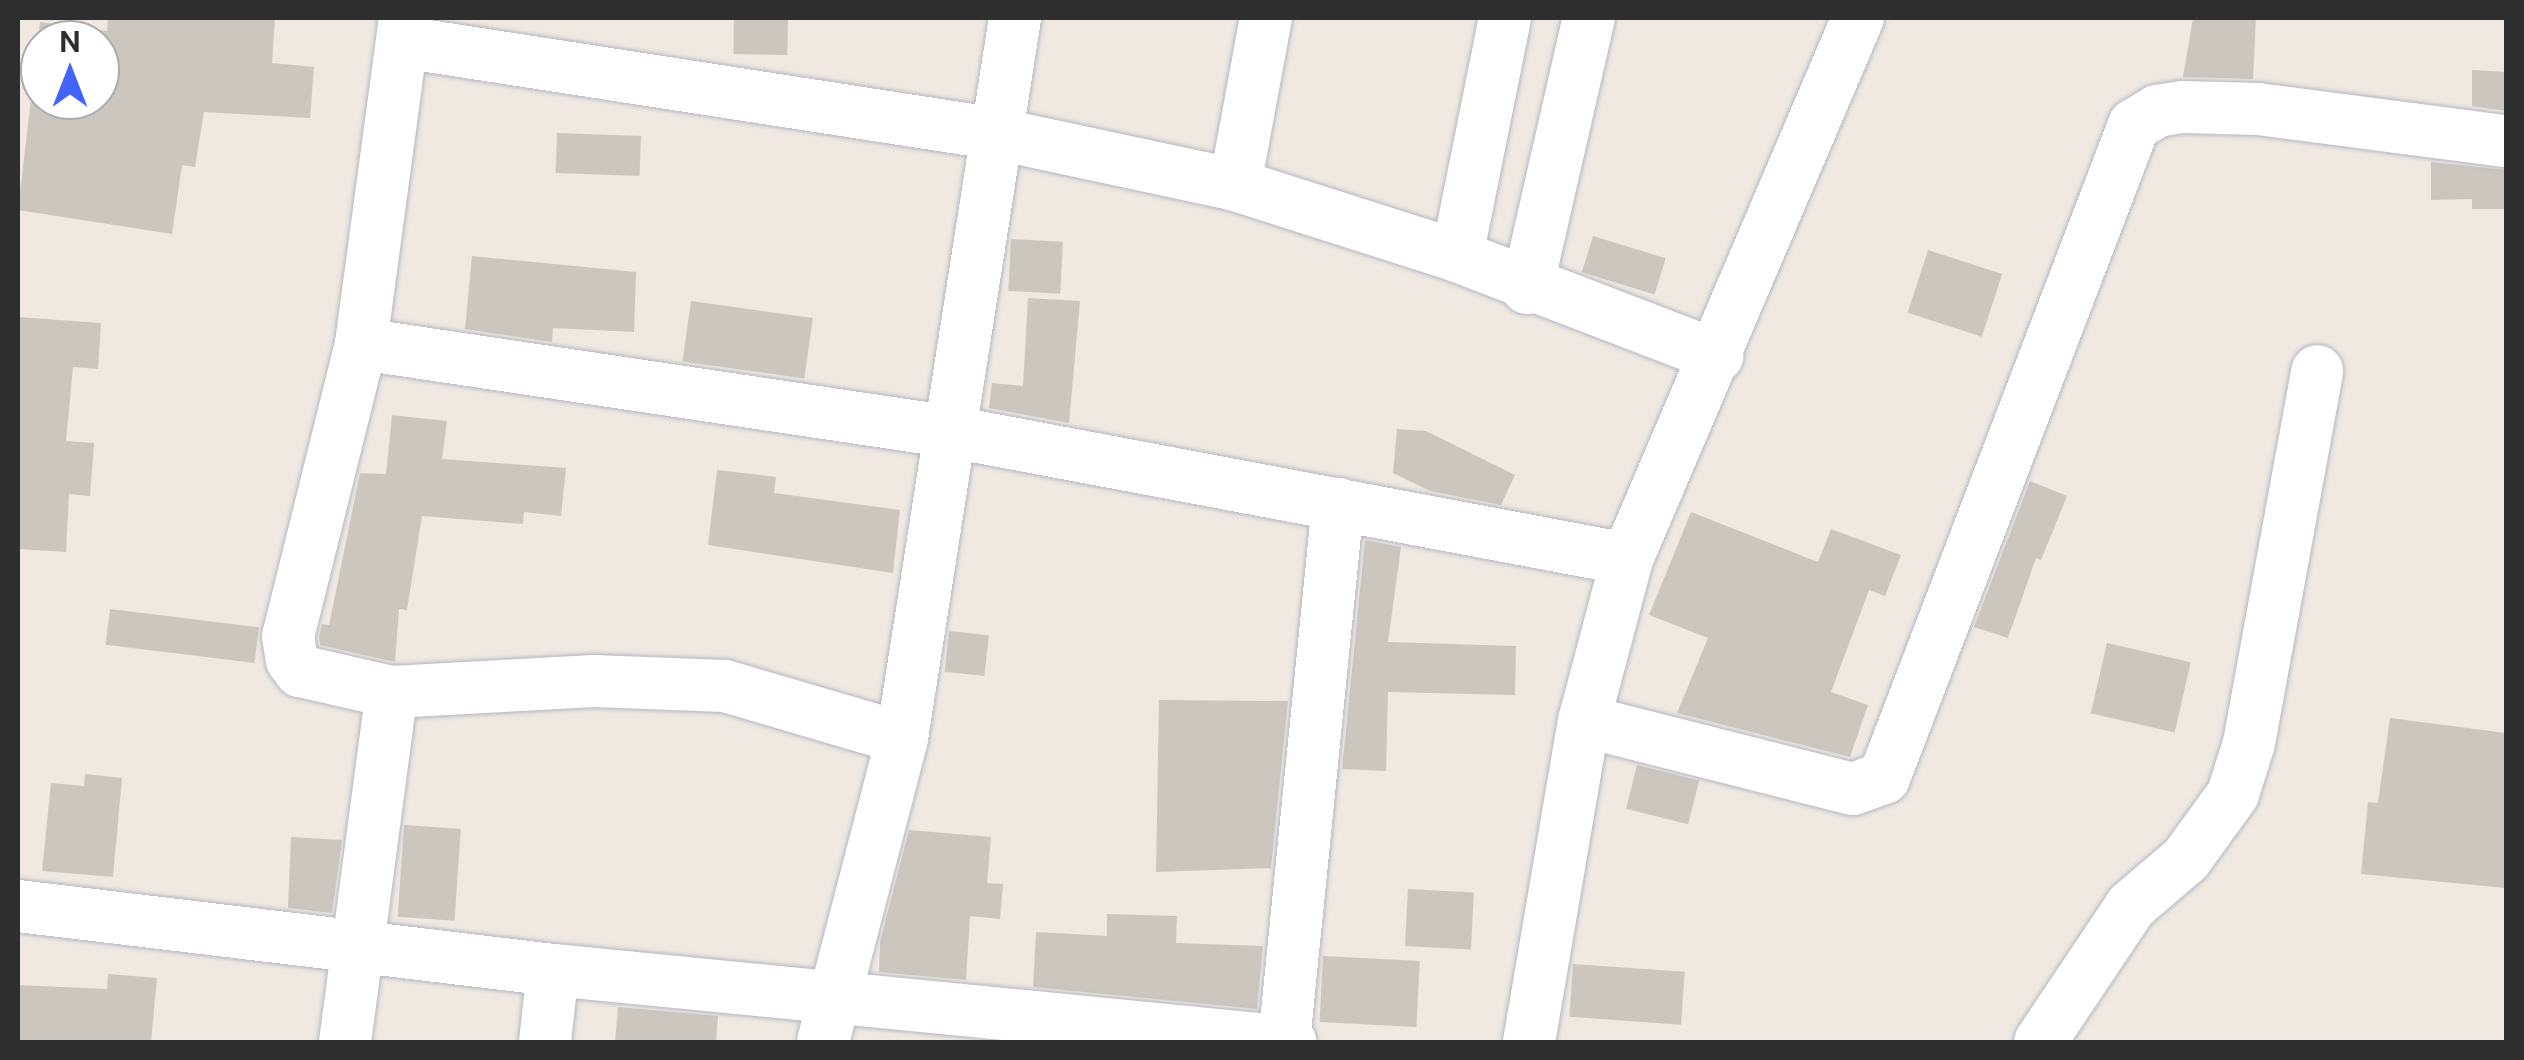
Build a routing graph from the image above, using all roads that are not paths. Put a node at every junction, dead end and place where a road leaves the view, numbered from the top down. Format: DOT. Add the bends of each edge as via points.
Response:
graph roads {
  1 [pos="1015,18"];
  2 [pos="1266,18"];
  3 [pos="1505,18"];
  4 [pos="1589,18"];
  5 [pos="1858,18"];
  6 [pos="403,30"];
  7 [pos="998,134"];
  8 [pos="2506,141"];
  9 [pos="1235,185"];
  10 [pos="1457,256"];
  11 [pos="1528,288"];
  12 [pos="360,344"];
  13 [pos="1716,356"];
  14 [pos="2317,371"];
  15 [pos="952,432"];
  16 [pos="1338,504"];
  17 [pos="1627,559"];
  18 [pos="392,692"];
  19 [pos="1584,721"];
  20 [pos="902,738"];
  21 [pos="18,906"];
  22 [pos="360,945"];
  23 [pos="553,970"];
  24 [pos="830,1018"];
  25 [pos="345,1042"];
  26 [pos="545,1042"];
  27 [pos="1287,1042"];
  28 [pos="1529,1042"];
  29 [pos="2040,1042"];
  1 -- 7 [label="street"];
  2 -- 9 [label="street"];
  3 -- 10 [label="street"];
  4 -- 11 [label="street"];
  5 -- 13 [label="street"];
  6 -- 7 [label="street"];
  6 -- 12 [label="street"];
  7 -- 9 [label="street"];
  7 -- 15 [label="street"];
  8 -- 19 [label="street" via="2258,109 2156,111 2134,125 1884,778 1852,789"];
  9 -- 10 [label="street"];
  10 -- 11 [label="street"];
  11 -- 13 [label="street"];
  12 -- 15 [label="street"];
  12 -- 18 [label="street" via="288,647 300,671"];
  13 -- 17 [label="street"];
  14 -- 29 [label="street" via="2249,744 2233,794 2186,859 2131,906"];
  15 -- 16 [label="street"];
  15 -- 20 [label="street"];
  16 -- 17 [label="street"];
  16 -- 27 [label="street"];
  17 -- 19 [label="street"];
  18 -- 20 [label="street" via="594,680 725,686"];
  18 -- 22 [label="street"];
  19 -- 28 [label="street"];
  20 -- 24 [label="street"];
  21 -- 22 [label="street"];
  22 -- 23 [label="street"];
  22 -- 25 [label="street"];
  23 -- 24 [label="street"];
  23 -- 26 [label="street"];
  24 -- 27 [label="street"];
}
